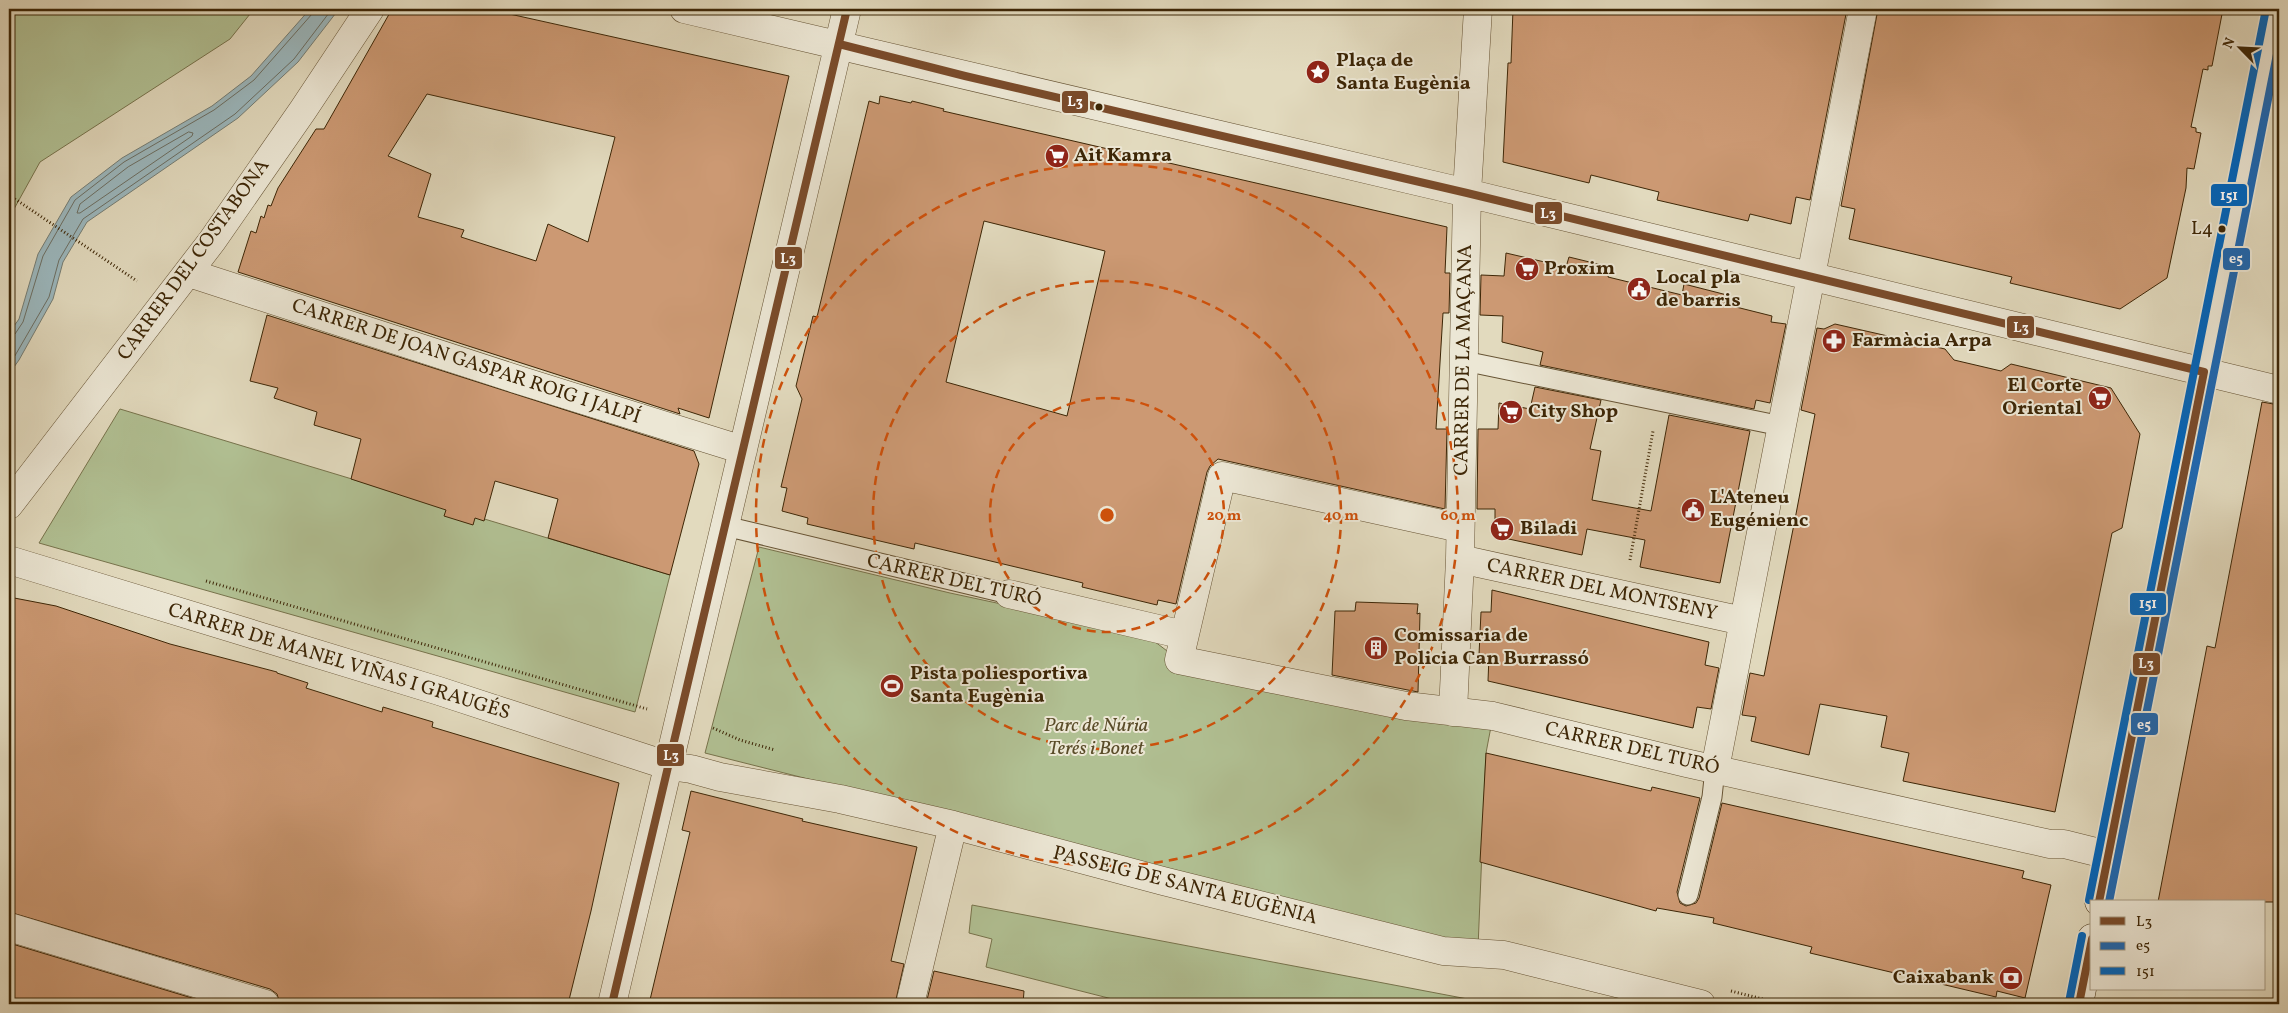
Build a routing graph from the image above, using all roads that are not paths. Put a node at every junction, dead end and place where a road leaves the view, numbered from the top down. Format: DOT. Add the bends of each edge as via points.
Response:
graph roads {
  1 [pos="370,9"];
  2 [pos="684,9"];
  3 [pos="848,9"];
  4 [pos="1478,9"];
  5 [pos="1863,9"];
  6 [pos="2276,9"];
  7 [pos="839,44"];
  8 [pos="1467,193"];
  9 [pos="189,272"];
  10 [pos="1810,276"];
  11 [pos="1464,361"];
  12 [pos="2204,372"];
  13 [pos="2279,390"];
  14 [pos="1781,426"];
  15 [pos="743,450"];
  16 [pos="9,505"];
  17 [pos="725,526"];
  18 [pos="1460,528"];
  19 [pos="1460,559"];
  20 [pos="9,560"];
  21 [pos="1009,594"];
  22 [pos="1743,621"];
  23 [pos="1184,635"];
  24 [pos="1453,712"];
  25 [pos="669,766"];
  26 [pos="1715,769"];
  27 [pos="953,825"];
  28 [pos="2108,855"];
  29 [pos="1688,895"];
  30 [pos="2099,900"];
  31 [pos="9,927"];
  32 [pos="2090,948"];
  33 [pos="265,1004"];
  34 [pos="612,1004"];
  35 [pos="910,1004"];
  36 [pos="1701,1004"];
  37 [pos="2079,1004"];
  1 -- 9 [label="street, CARRER DEL COSTABONA"];
  2 -- 7 [label="street"];
  3 -- 7 [label="street"];
  4 -- 8 [label="street, CARRER DE LA MAÇANA"];
  5 -- 10 [label="street, CARRER DEL MONTSENY"];
  6 -- 12 [label="street"];
  7 -- 8 [label="street"];
  7 -- 15 [label="street"];
  8 -- 10 [label="street"];
  8 -- 11 [label="street, CARRER DE LA MAÇANA"];
  9 -- 15 [label="street, CARRER DE JOAN GASPAR ROIG I JALPÍ"];
  9 -- 16 [label="street, CARRER DEL COSTABONA"];
  10 -- 12 [label="street"];
  10 -- 14 [label="street, CARRER DEL MONTSENY"];
  11 -- 14 [label="lane"];
  11 -- 18 [label="street, CARRER DE LA MAÇANA"];
  12 -- 13 [label="street"];
  12 -- 28 [label="street"];
  14 -- 22 [label="street, CARRER DEL MONTSENY"];
  15 -- 17 [label="street"];
  17 -- 21 [label="lane, CARRER DEL TURÓ"];
  17 -- 25 [label="street"];
  18 -- 19 [label="street, CARRER DE LA MAÇANA"];
  18 -- 23 [label="street, CARRER DEL TURÓ" via="1222,476"];
  19 -- 22 [label="street, CARRER DEL MONTSENY"];
  19 -- 24 [label="street, CARRER DE LA MAÇANA"];
  20 -- 25 [label="street, CARRER DE MANEL VIÑAS I GRAUGÉS" via="439,690"];
  21 -- 23 [label="street, CARRER DEL TURÓ"];
  22 -- 26 [label="street, CARRER DEL MONTSENY"];
  23 -- 24 [label="street, CARRER DEL TURÓ" via="1179,660 1406,706"];
  24 -- 26 [label="street, CARRER DEL TURÓ" via="1493,716"];
  25 -- 27 [label="street, PASSEIG DE SANTA EUGÈNIA" via="691,768 720,777 840,799"];
  25 -- 34 [label="street"];
  26 -- 28 [label="street, CARRER DEL TURÓ"];
  26 -- 29 [label="lane, CARRER DEL MONTSENY" via="1712,797"];
  27 -- 35 [label="street"];
  27 -- 36 [label="street, PASSEIG DE SANTA EUGÈNIA" via="1172,884 1443,951 1504,955"];
  28 -- 30 [label="street"];
  31 -- 33 [label="street"];
  32 -- 37 [label="street"];
}
